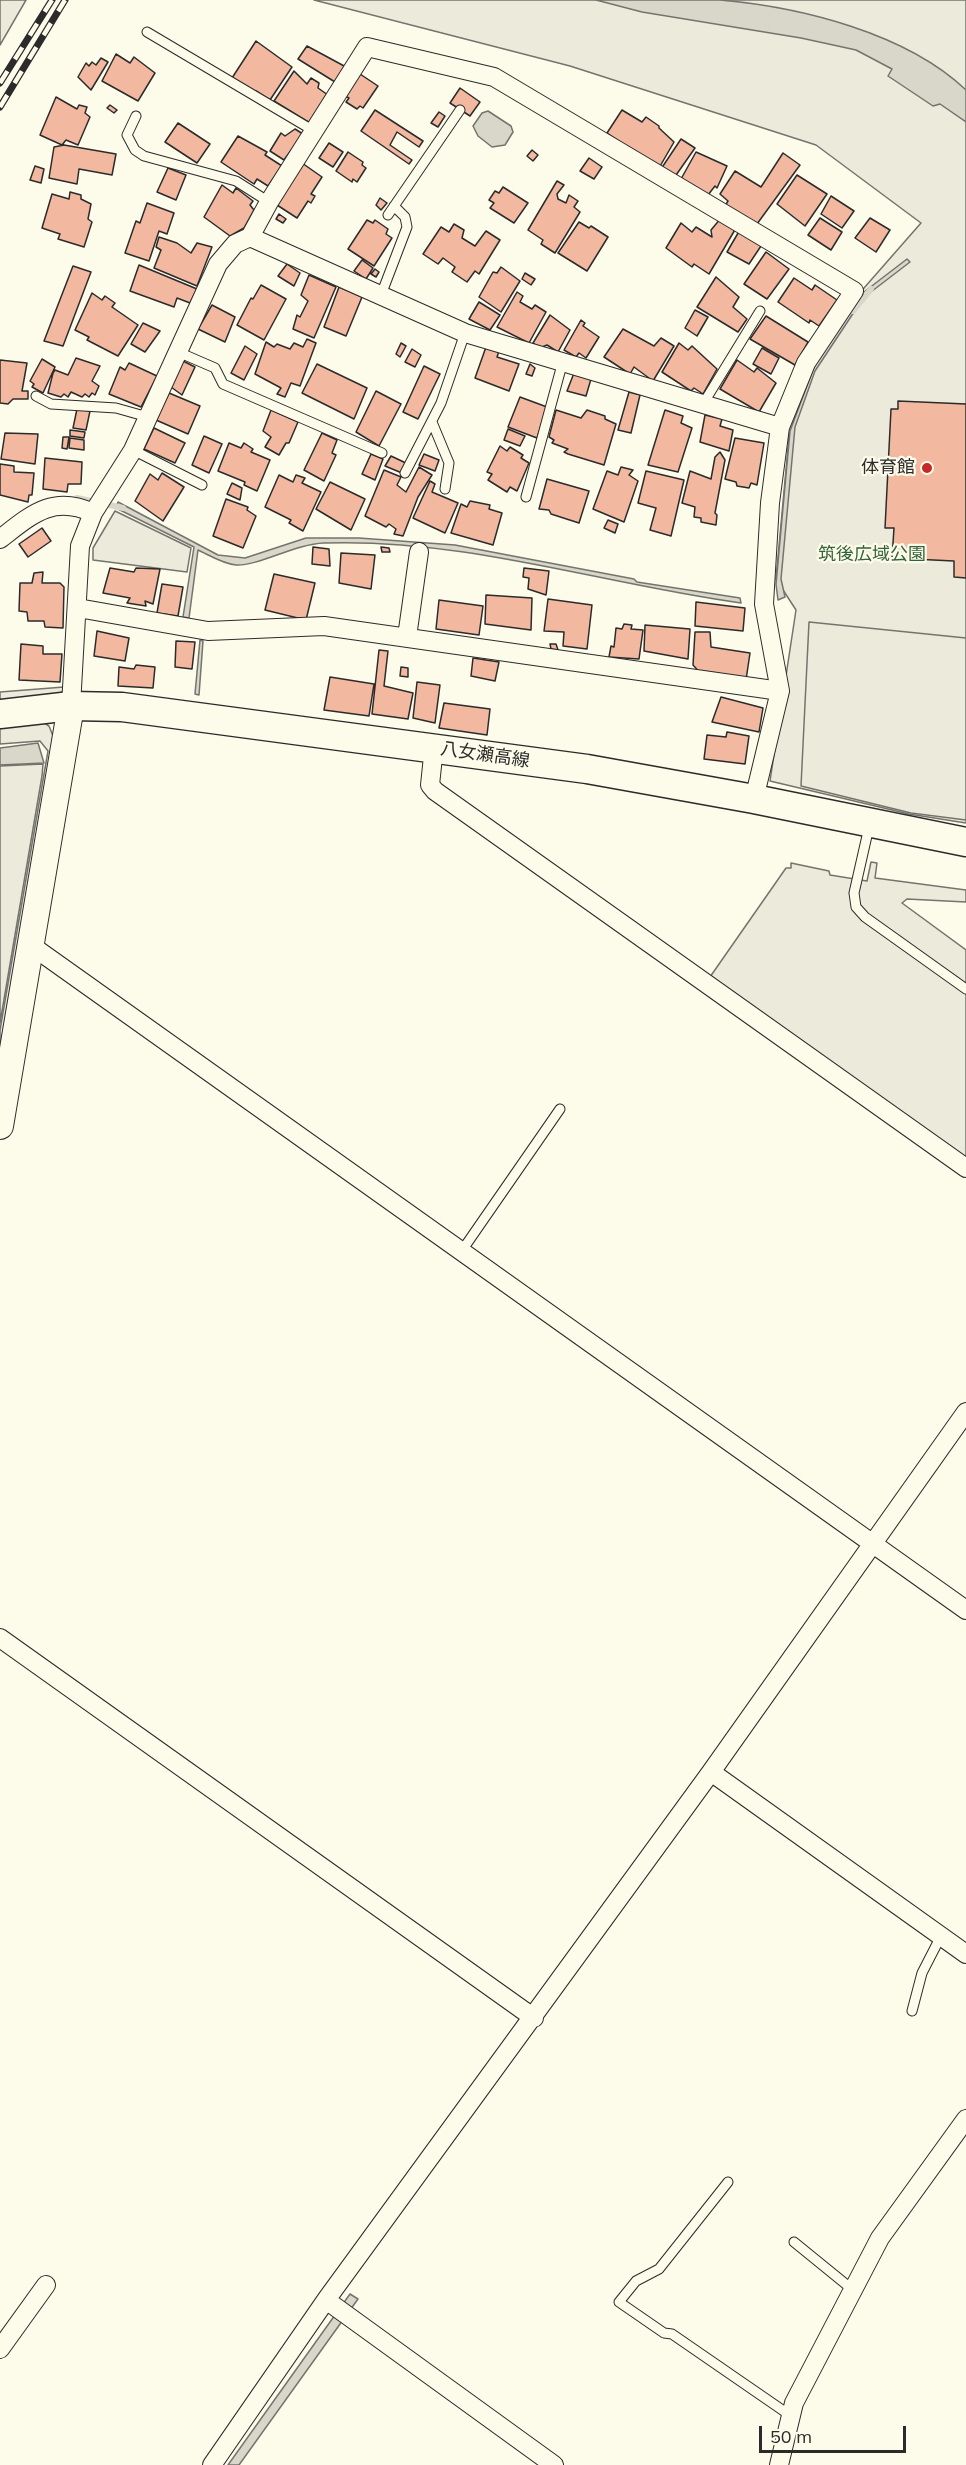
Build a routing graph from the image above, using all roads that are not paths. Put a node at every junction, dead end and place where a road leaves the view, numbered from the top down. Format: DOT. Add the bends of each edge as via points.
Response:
graph roads {
  1 [pos="147,32"];
  2 [pos="460,110"];
  3 [pos="136,116"];
  4 [pos="314,130"];
  5 [pos="269,202"];
  6 [pos="394,206"];
  7 [pos="388,215"];
  8 [pos="250,237"];
  9 [pos="381,295"];
  10 [pos="760,311"];
  11 [pos="465,333"];
  12 [pos="177,352"];
  13 [pos="563,361"];
  14 [pos="36,396"];
  15 [pos="703,404"];
  16 [pos="148,417"];
  17 [pos="432,422"];
  18 [pos="780,427"];
  19 [pos="133,450"];
  20 [pos="382,453"];
  21 [pos="405,473"];
  22 [pos="202,485"];
  23 [pos="445,489"];
  24 [pos="526,497"];
  25 [pos="93,513"];
  26 [pos="0,539"];
  27 [pos="418,552"];
  28 [pos="78,608"];
  29 [pos="407,637"];
  30 [pos="780,691"];
  31 [pos="71,706"];
  32 [pos="0,714"];
  33 [pos="434,747"];
  34 [pos="754,799"];
  35 [pos="870,824"];
  36 [pos="966,842"];
  37 [pos="32,946"];
  38 [pos="966,989"];
  39 [pos="560,1109"];
  40 [pos="0,1126"];
  41 [pos="966,1168"];
  42 [pos="461,1252"];
  43 [pos="966,1412"];
  44 [pos="872,1543"];
  45 [pos="966,1610"];
  46 [pos="0,1638"];
  47 [pos="711,1772"];
  48 [pos="941,1936"];
  49 [pos="966,1954"];
  50 [pos="912,2011"];
  51 [pos="534,2018"];
  52 [pos="966,2119"];
  53 [pos="728,2182"];
  54 [pos="794,2242"];
  55 [pos="46,2285"];
  56 [pos="853,2290"];
  57 [pos="326,2300"];
  58 [pos="0,2349"];
  59 [pos="791,2416"];
  60 [pos="212,2465"];
  61 [pos="554,2465"];
  62 [pos="779,2465"];
  1 -- 4 [label="lane"];
  2 -- 6 [label="lane"];
  3 -- 5 [label="lane" via="128,135 135,150 144,156 236,181"];
  4 -- 5 [label="street"];
  4 -- 18 [label="street" via="368,47 494,77 854,291 807,363"];
  5 -- 8 [label="street"];
  6 -- 7 [label="lane"];
  6 -- 9 [label="lane" via="405,217 407,227"];
  8 -- 9 [label="street"];
  8 -- 12 [label="street" via="235,244 218,264"];
  9 -- 11 [label="street"];
  10 -- 15 [label="lane"];
  11 -- 13 [label="street"];
  11 -- 17 [label="lane"];
  12 -- 16 [label="street"];
  12 -- 20 [label="lane" via="215,368 223,384"];
  13 -- 15 [label="street"];
  13 -- 24 [label="lane"];
  14 -- 16 [label="lane" via="51,404 117,408"];
  15 -- 18 [label="street"];
  16 -- 19 [label="street"];
  17 -- 21 [label="lane"];
  17 -- 23 [label="lane" via="449,463"];
  18 -- 30 [label="street" via="770,503 764,604"];
  19 -- 22 [label="lane"];
  19 -- 25 [label="street"];
  25 -- 26 [label="street" via="78,506 55,505 39,511"];
  25 -- 28 [label="street" via="80,546"];
  27 -- 29 [label="street"];
  28 -- 29 [label="street" via="208,632 324,626"];
  28 -- 31 [label="street"];
  29 -- 30 [label="street"];
  30 -- 34 [label="street"];
  31 -- 32 [label="main road, 八女瀬高線"];
  31 -- 33 [label="main road, 八女瀬高線" via="122,707"];
  31 -- 37 [label="street"];
  33 -- 34 [label="main road, 八女瀬高線"];
  33 -- 41 [label="street" via="430,785 435,791"];
  34 -- 35 [label="main road, 八女瀬高線"];
  35 -- 36 [label="main road, 八女瀬高線"];
  35 -- 38 [label="lane" via="854,893 856,907"];
  37 -- 40 [label="street"];
  37 -- 42 [label="street"];
  39 -- 42 [label="lane"];
  42 -- 44 [label="street"];
  43 -- 44 [label="street"];
  44 -- 45 [label="street"];
  44 -- 47 [label="street"];
  46 -- 51 [label="street"];
  47 -- 48 [label="street"];
  47 -- 51 [label="street"];
  48 -- 49 [label="street"];
  48 -- 50 [label="lane" via="922,1972"];
  51 -- 57 [label="street"];
  52 -- 56 [label="street" via="880,2238"];
  53 -- 59 [label="lane" via="659,2269 636,2281 619,2302"];
  54 -- 56 [label="lane"];
  55 -- 58 [label="street"];
  56 -- 59 [label="street" via="794,2403"];
  57 -- 60 [label="street"];
  57 -- 61 [label="street"];
  59 -- 62 [label="street"];
}
